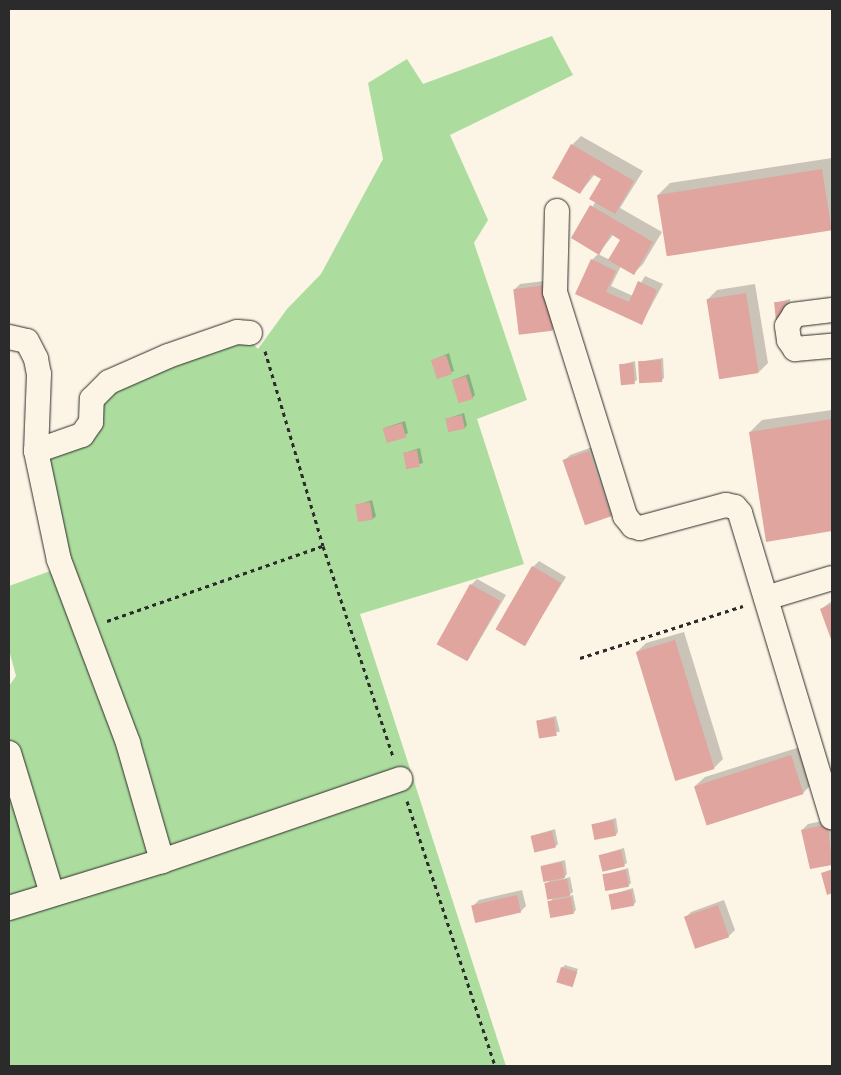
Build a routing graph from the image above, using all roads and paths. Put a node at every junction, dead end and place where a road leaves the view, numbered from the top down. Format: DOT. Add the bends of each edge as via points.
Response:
graph roads {
  1 [pos="557,211"];
  2 [pos="832,310"];
  3 [pos="250,333"];
  4 [pos="9,337"];
  5 [pos="832,346"];
  6 [pos="36,450"];
  7 [pos="322,546"];
  8 [pos="832,578"];
  9 [pos="766,598"];
  10 [pos="87,628"];
  11 [pos="580,658"];
  12 [pos="9,753"];
  13 [pos="400,779"];
  14 [pos="832,818"];
  15 [pos="162,861"];
  16 [pos="52,894"];
  17 [pos="9,908"];
  18 [pos="495,1066"];
  1 -- 9 [label="street" via="554,292 625,516 633,526 640,528 726,505 735,507 740,512"];
  2 -- 5 [label="street" via="794,315 787,326 789,340 795,349"];
  3 -- 6 [label="street" via="237,332 168,356 109,382 92,398 91,422 82,436"];
  3 -- 7 [label="path" via="260,342 268,357"];
  4 -- 6 [label="street" via="27,341 36,359 39,374"];
  6 -- 10 [label="street" via="60,560"];
  7 -- 10 [label="path"];
  7 -- 13 [label="path"];
  8 -- 9 [label="street"];
  9 -- 11 [label="path"];
  9 -- 14 [label="street"];
  10 -- 15 [label="street" via="128,743"];
  12 -- 16 [label="street"];
  13 -- 15 [label="street"];
  13 -- 18 [label="path" via="463,978"];
  15 -- 16 [label="street"];
  16 -- 17 [label="street"];
}
